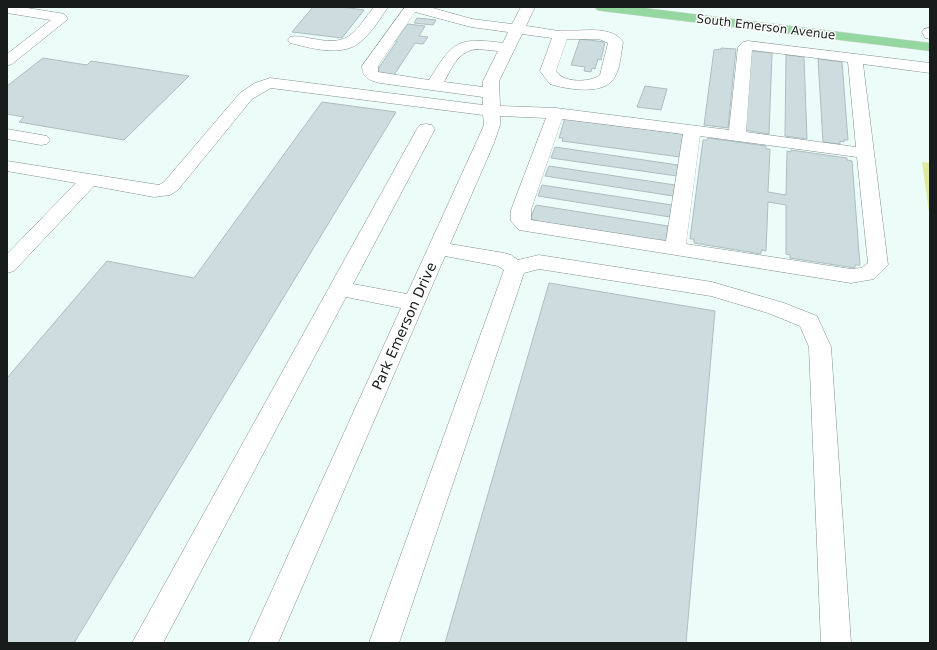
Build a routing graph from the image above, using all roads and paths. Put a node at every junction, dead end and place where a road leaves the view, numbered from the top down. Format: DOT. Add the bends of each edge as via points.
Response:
graph roads {
  1 [pos="381,7"];
  2 [pos="413,7"];
  3 [pos="528,7"];
  4 [pos="602,7"];
  5 [pos="12,11"];
  6 [pos="518,28"];
  7 [pos="914,31"];
  8 [pos="930,33"];
  9 [pos="561,35"];
  10 [pos="295,40"];
  11 [pos="930,47"];
  12 [pos="508,48"];
  13 [pos="855,59"];
  14 [pos="7,61"];
  15 [pos="930,68"];
  16 [pos="434,85"];
  17 [pos="492,102"];
  18 [pos="556,113"];
  19 [pos="426,130"];
  20 [pos="692,130"];
  21 [pos="7,134"];
  22 [pos="737,136"];
  23 [pos="41,140"];
  24 [pos="865,153"];
  25 [pos="7,166"];
  26 [pos="90,180"];
  27 [pos="438,248"];
  28 [pos="675,249"];
  29 [pos="7,266"];
  30 [pos="515,268"];
  31 [pos="340,289"];
  32 [pos="414,302"];
  33 [pos="147,643"];
  34 [pos="263,643"];
  35 [pos="384,643"];
  36 [pos="836,643"];
  1 -- 10 [label="street" via="354,40 348,43 335,46"];
  2 -- 6 [label="street" via="471,23"];
  2 -- 16 [label="street" via="370,66 370,74 380,78"];
  3 -- 6 [label="street, Park Emerson Drive"];
  4 -- 11 [label="main road, South Emerson Avenue"];
  5 -- 14 [label="street" via="61,19"];
  6 -- 9 [label="street"];
  6 -- 12 [label="street, Park Emerson Drive"];
  7 -- 8 [label="main road"];
  9 -- 9 [label="street" via="548,71 550,76 556,81 590,85 600,83 607,77 616,42 599,35"];
  12 -- 16 [label="street" via="463,45 455,51"];
  12 -- 17 [label="street, Park Emerson Drive" via="492,81"];
  13 -- 15 [label="street"];
  13 -- 22 [label="street" via="744,47"];
  13 -- 24 [label="street"];
  16 -- 17 [label="street"];
  17 -- 18 [label="street"];
  17 -- 26 [label="street" via="270,83 246,96 171,186 154,191"];
  17 -- 27 [label="street, Park Emerson Drive" via="492,125"];
  18 -- 20 [label="street"];
  18 -- 28 [label="street" via="521,210 521,221 526,226"];
  19 -- 31 [label="street"];
  20 -- 22 [label="street"];
  20 -- 28 [label="street"];
  21 -- 23 [label="street"];
  22 -- 24 [label="street"];
  24 -- 28 [label="street" via="878,265 867,274 851,276"];
  25 -- 26 [label="street"];
  26 -- 29 [label="street"];
  27 -- 30 [label="street" via="504,260"];
  27 -- 32 [label="street, Park Emerson Drive"];
  30 -- 35 [label="street"];
  30 -- 36 [label="street" via="539,262 712,289 776,308 808,321 820,347"];
  31 -- 32 [label="street"];
  31 -- 33 [label="street"];
  32 -- 34 [label="street, Park Emerson Drive"];
}
